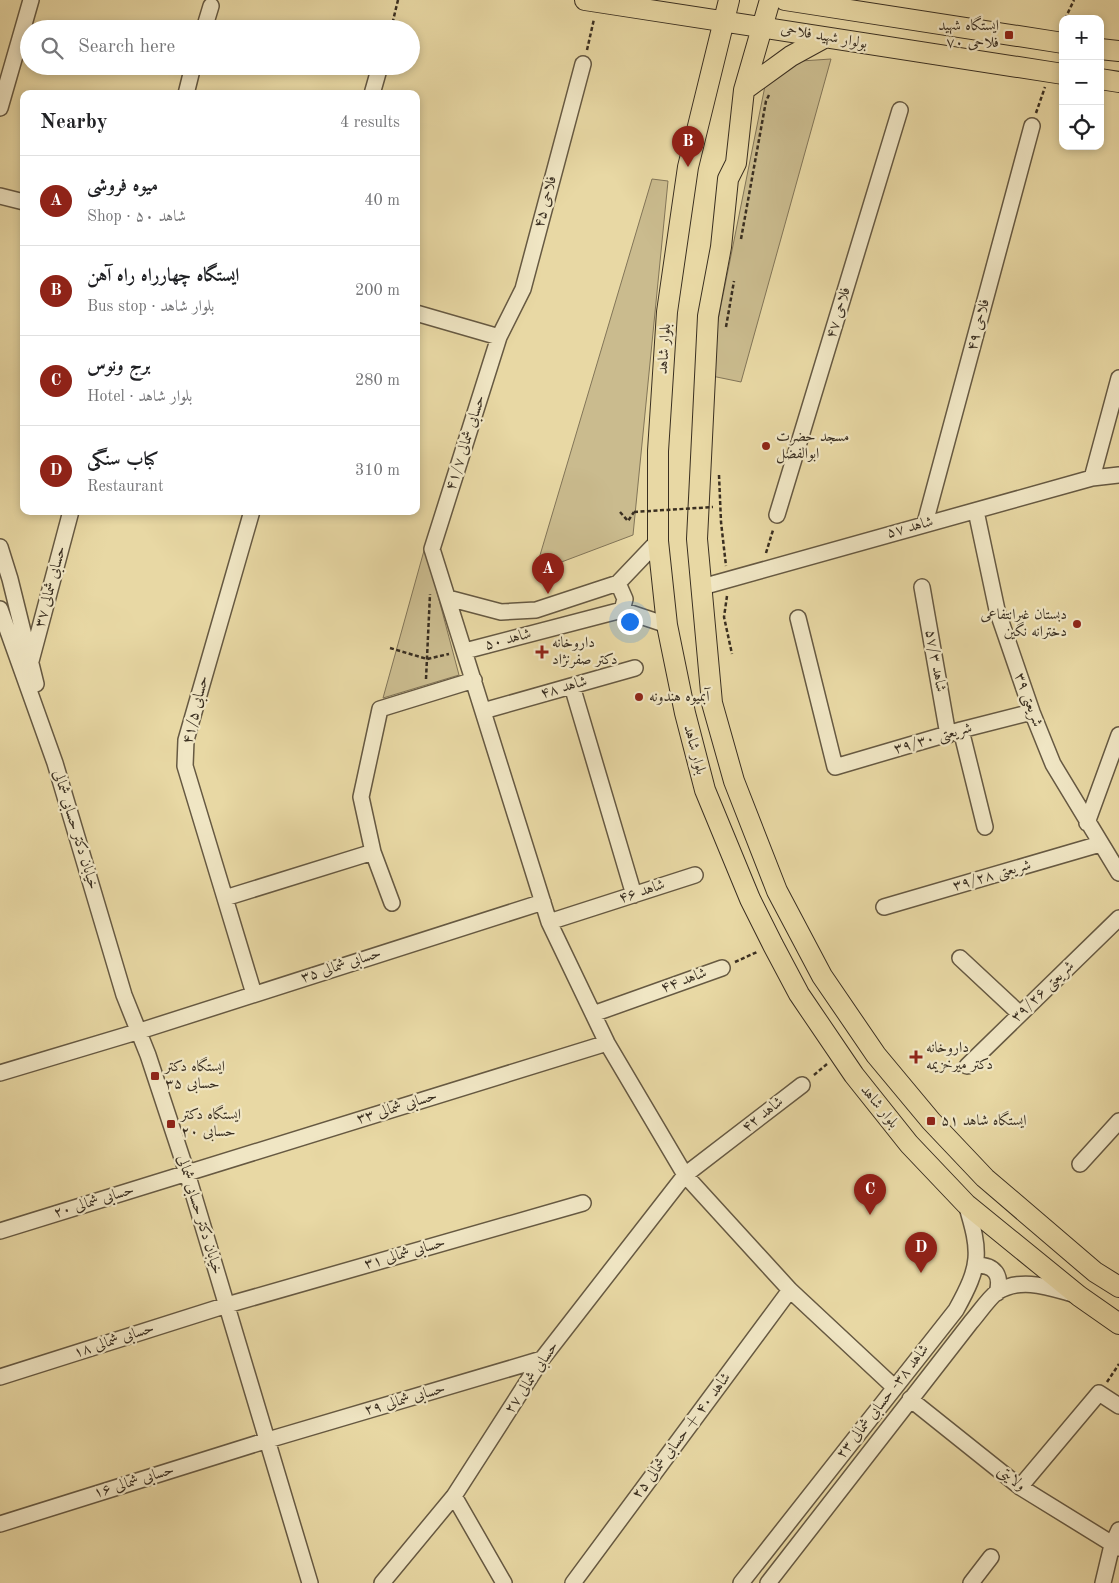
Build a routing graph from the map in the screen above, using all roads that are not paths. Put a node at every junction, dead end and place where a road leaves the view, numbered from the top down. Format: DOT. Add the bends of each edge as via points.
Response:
graph roads {
  1 [pos="31,0"];
  2 [pos="729,0"];
  3 [pos="770,0"];
  4 [pos="785,0"];
  5 [pos="592,1"];
  6 [pos="809,2"];
  7 [pos="211,6"];
  8 [pos="25,20"];
  9 [pos="207,20"];
  10 [pos="723,21"];
  11 [pos="763,27"];
  12 [pos="20,38"];
  13 [pos="824,38"];
  14 [pos="1059,42"];
  15 [pos="1104,49"];
  16 [pos="1119,51"];
  17 [pos="583,64"];
  18 [pos="1056,73"];
  19 [pos="191,75"];
  20 [pos="377,75"];
  21 [pos="1104,80"];
  22 [pos="1119,82"];
  23 [pos="187,90"];
  24 [pos="373,90"];
  25 [pos="744,90"];
  26 [pos="0,108"];
  27 [pos="900,110"];
  28 [pos="1032,126"];
  29 [pos="0,196"];
  30 [pos="20,201"];
  31 [pos="420,314"];
  32 [pos="499,337"];
  33 [pos="1119,378"];
  34 [pos="1119,475"];
  35 [pos="1092,478"];
  36 [pos="976,511"];
  37 [pos="70,515"];
  38 [pos="251,515"];
  39 [pos="777,515"];
  40 [pos="925,523"];
  41 [pos="658,541"];
  42 [pos="0,547"];
  43 [pos="4,572"];
  44 [pos="618,583"];
  45 [pos="702,586"];
  46 [pos="922,587"];
  47 [pos="448,598"];
  48 [pos="0,608"];
  49 [pos="622,610"];
  50 [pos="798,618"];
  51 [pos="667,625"];
  52 [pos="465,651"];
  53 [pos="30,662"];
  54 [pos="635,668"];
  55 [pos="474,680"];
  56 [pos="572,686"];
  57 [pos="483,711"];
  58 [pos="1032,712"];
  59 [pos="955,732"];
  60 [pos="1119,735"];
  61 [pos="54,763"];
  62 [pos="1087,823"];
  63 [pos="985,827"];
  64 [pos="1100,844"];
  65 [pos="373,852"];
  66 [pos="1119,873"];
  67 [pos="695,875"];
  68 [pos="634,895"];
  69 [pos="225,898"];
  70 [pos="543,902"];
  71 [pos="392,903"];
  72 [pos="884,907"];
  73 [pos="1119,918"];
  74 [pos="550,922"];
  75 [pos="960,958"];
  76 [pos="722,968"];
  77 [pos="254,994"];
  78 [pos="593,1014"];
  79 [pos="1020,1014"];
  80 [pos="140,1031"];
  81 [pos="607,1043"];
  82 [pos="967,1066"];
  83 [pos="0,1073"];
  84 [pos="802,1085"];
  85 [pos="1119,1121"];
  86 [pos="1080,1164"];
  87 [pos="187,1173"];
  88 [pos="685,1175"];
  89 [pos="583,1204"];
  90 [pos="966,1204"];
  91 [pos="0,1231"];
  92 [pos="976,1265"];
  93 [pos="1119,1287"];
  94 [pos="790,1290"];
  95 [pos="997,1293"];
  96 [pos="1079,1296"];
  97 [pos="227,1305"];
  98 [pos="1119,1324"];
  99 [pos="542,1359"];
  100 [pos="0,1377"];
  101 [pos="894,1387"];
  102 [pos="910,1399"];
  103 [pos="1119,1406"];
  104 [pos="268,1440"];
  105 [pos="1020,1488"];
  106 [pos="454,1496"];
  107 [pos="0,1524"];
  108 [pos="1119,1530"];
  109 [pos="1116,1547"];
  110 [pos="991,1558"];
  111 [pos="310,1583"];
  112 [pos="382,1583"];
  113 [pos="504,1583"];
  114 [pos="573,1583"];
  115 [pos="741,1583"];
  116 [pos="768,1583"];
  117 [pos="971,1583"];
  118 [pos="1103,1583"];
  1 -- 8 [label="street"];
  2 -- 10 [label="main road, بلوار شاهد"];
  3 -- 11 [label="main road, بلوار شاهد"];
  4 -- 6 [label="main road, بولوار شهید فلاحی"];
  5 -- 10 [label="main road, بولوار شهید فلاحی"];
  6 -- 14 [label="main road, بولوار شهید فلاحی"];
  7 -- 9 [label="street"];
  10 -- 11 [label="main road, بولوار شهید فلاحی"];
  10 -- 41 [label="main road, بلوار شاهد" via="688,167 668,312 658,451"];
  11 -- 13 [label="main road, بولوار شهید فلاحی"];
  11 -- 25 [label="main road, بلوار شاهد"];
  12 -- 26 [label="street"];
  13 -- 18 [label="main road, بولوار شهید فلاحی"];
  13 -- 25 [label="main road"];
  15 -- 16 [label="main road"];
  17 -- 32 [label="street, فلاحی ۴۵" via="523,288"];
  19 -- 23 [label="street"];
  20 -- 24 [label="street"];
  21 -- 22 [label="main road"];
  25 -- 45 [label="main road, بلوار شاهد" via="736,163 728,179 721,247 708,316 697,539"];
  27 -- 39 [label="street, فلاحی ۴۷"];
  28 -- 40 [label="street, فلاحی ۴۹"];
  29 -- 30 [label="street"];
  31 -- 32 [label="street"];
  32 -- 47 [label="street, حسابی شمالی ۴۱/۷" via="432,549"];
  33 -- 35 [label="street"];
  34 -- 35 [label="street, شاهد ۵۷"];
  35 -- 36 [label="street, شاهد ۵۷"];
  36 -- 40 [label="street, شاهد ۵۷"];
  36 -- 58 [label="street, شریعتی ۳۹" via="997,610"];
  37 -- 53 [label="street, حسابی شمالی ۳۷"];
  38 -- 69 [label="street, حسابی ۴۱/۵" via="186,740 186,766"];
  40 -- 45 [label="street, شاهد ۵۷"];
  41 -- 44 [label="street, شاهد ۵۰"];
  41 -- 51 [label="main road, بلوار شاهد"];
  42 -- 43 [label="street, خیابان دکتر حسابی شمالی"];
  43 -- 53 [label="street, خیابان دکتر حسابی شمالی"];
  44 -- 47 [label="street, شاهد ۵۰" via="536,610 501,612"];
  44 -- 49 [label="street" via="625,599"];
  45 -- 93 [label="main road, بلوار شاهد" via="712,703 734,781 776,891 822,976 876,1055 931,1121 985,1178 1095,1272"];
  46 -- 59 [label="street, شاهد ۵۷/۳"];
  47 -- 52 [label="street"];
  48 -- 61 [label="street, خیابان دکتر حسابی شمالی"];
  49 -- 51 [label="street"];
  49 -- 52 [label="street, شاهد ۵۰"];
  50 -- 59 [label="street, شریعتی ۳۹/۳۰" via="835,767"];
  51 -- 90 [label="main road, بلوار شاهد" via="705,790 750,899 799,994 854,1075 909,1144"];
  52 -- 55 [label="street"];
  53 -- 61 [label="street, خیابان دکتر حسابی شمالی"];
  54 -- 56 [label="street, شاهد ۴۸"];
  55 -- 57 [label="street"];
  55 -- 65 [label="street" via="380,710 361,797"];
  56 -- 57 [label="street, شاهد ۴۸"];
  56 -- 68 [label="street"];
  57 -- 70 [label="street"];
  58 -- 59 [label="street, شریعتی ۳۹/۳۰"];
  58 -- 62 [label="street, شریعتی ۳۹" via="1053,764"];
  59 -- 63 [label="street, شاهد ۵۷/۳"];
  60 -- 62 [label="street"];
  61 -- 80 [label="street, خیابان دکتر حسابی شمالی" via="124,995"];
  62 -- 64 [label="street, شریعتی ۳۹"];
  64 -- 66 [label="street, شریعتی ۳۹"];
  64 -- 72 [label="street, شریعتی ۳۹/۲۸"];
  65 -- 69 [label="street"];
  65 -- 71 [label="street"];
  67 -- 68 [label="street, شاهد ۴۶"];
  68 -- 74 [label="street, شاهد ۴۶"];
  69 -- 77 [label="street, حسابی ۴۱/۵"];
  70 -- 74 [label="street"];
  70 -- 77 [label="street, حسابی شمالی ۳۵"];
  73 -- 79 [label="street, شریعتی ۳۹/۲۶"];
  74 -- 78 [label="street"];
  75 -- 79 [label="street"];
  76 -- 78 [label="street, شاهد ۴۴"];
  77 -- 80 [label="street, حسابی شمالی ۳۵"];
  78 -- 81 [label="street"];
  79 -- 82 [label="street, شریعتی ۳۹/۲۶"];
  80 -- 83 [label="street, حسابی شمالی ۳۵"];
  80 -- 87 [label="street, خیابان دکتر حسابی شمالی"];
  81 -- 87 [label="street, حسابی شمالی ۳۳"];
  81 -- 88 [label="street"];
  84 -- 88 [label="street, شاهد ۴۲"];
  85 -- 86 [label="street"];
  87 -- 91 [label="street, حسابی شمالی ۲۰"];
  87 -- 97 [label="street, خیابان دکتر حسابی شمالی"];
  88 -- 94 [label="street"];
  88 -- 99 [label="street, حسابی شمالی ۲۷"];
  89 -- 97 [label="street, حسابی شمالی ۳۱"];
  90 -- 92 [label="street, شاهد ۳۸- حسابی شمالی ۲۳" via="976,1237"];
  90 -- 96 [label="main road, بلوار شاهد"];
  92 -- 95 [label="street" via="987,1265 996,1271 1000,1282"];
  92 -- 101 [label="street, شاهد ۳۸- حسابی شمالی ۲۳" via="972,1281 956,1310"];
  94 -- 101 [label="street"];
  94 -- 114 [label="street, شاهد ۴۰ + حسابی شمالی ۲۵"];
  95 -- 96 [label="street, شاهد ۳۸- حسابی شمالی ۲۳" via="1019,1284 1040,1284"];
  95 -- 102 [label="street, شاهد ۳۸- حسابی شمالی ۲۳"];
  96 -- 98 [label="main road, بلوار شاهد"];
  97 -- 100 [label="street, حسابی شمالی ۱۸"];
  97 -- 104 [label="street, خیابان دکتر حسابی شمالی"];
  99 -- 104 [label="street, حسابی شمالی ۲۹"];
  99 -- 106 [label="street, حسابی شمالی ۲۷"];
  101 -- 115 [label="street, شاهد ۳۸- حسابی شمالی ۲۳"];
  102 -- 105 [label="street, ولایتی"];
  102 -- 116 [label="street, شاهد ۳۸- حسابی شمالی ۲۳"];
  103 -- 105 [label="street" via="1099,1393"];
  104 -- 107 [label="street, حسابی شمالی ۱۶"];
  104 -- 111 [label="street, خیابان دکتر حسابی شمالی"];
  105 -- 109 [label="street, ولایتی"];
  106 -- 112 [label="street, حسابی شمالی ۲۷"];
  106 -- 113 [label="street"];
  108 -- 109 [label="street"];
  109 -- 118 [label="street"];
  110 -- 117 [label="street"];
}
